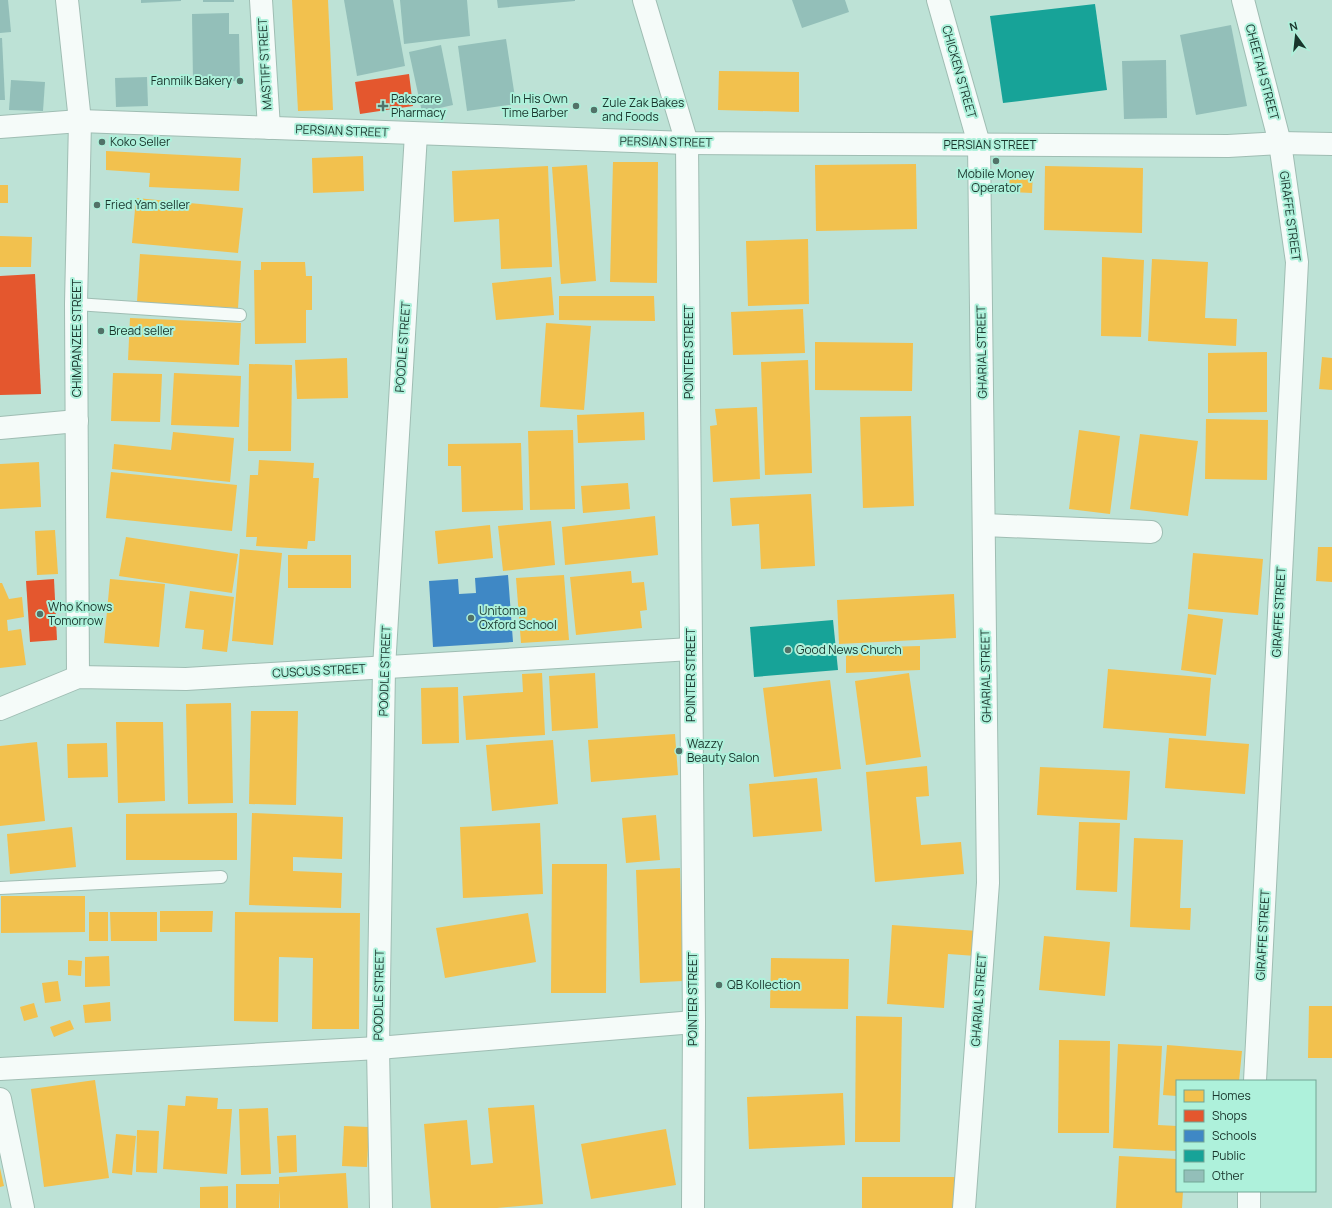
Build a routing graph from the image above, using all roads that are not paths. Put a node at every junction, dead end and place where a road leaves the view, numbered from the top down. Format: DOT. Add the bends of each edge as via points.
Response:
graph roads {
  1 [pos="67,0"];
  2 [pos="261,0"];
  3 [pos="644,0"];
  4 [pos="938,0"];
  5 [pos="1243,0"];
  6 [pos="80,121"];
  7 [pos="0,127"];
  8 [pos="269,128"];
  9 [pos="416,134"];
  10 [pos="687,143"];
  11 [pos="1280,143"];
  12 [pos="979,144"];
  13 [pos="1332,144"];
  14 [pos="76,304"];
  15 [pos="240,315"];
  16 [pos="76,421"];
  17 [pos="0,428"];
  18 [pos="984,525"];
  19 [pos="1151,532"];
  20 [pos="691,649"];
  21 [pos="384,668"];
  22 [pos="78,678"];
  23 [pos="0,709"];
  24 [pos="221,877"];
  25 [pos="0,888"];
  26 [pos="694,1022"];
  27 [pos="378,1048"];
  28 [pos="0,1069"];
  29 [pos="1255,1080"];
  30 [pos="0,1099"];
  31 [pos="1249,1192"];
  32 [pos="23,1208"];
  33 [pos="380,1208"];
  34 [pos="693,1208"];
  35 [pos="964,1208"];
  36 [pos="1249,1208"];
  1 -- 6 [label="street, CHIMPANZEE STREET"];
  2 -- 8 [label="street, MASTIFF STREET"];
  3 -- 10 [label="street, POINTER STREET"];
  4 -- 12 [label="street, CHICKEN STREET"];
  5 -- 11 [label="street, CHEETAH STREET"];
  6 -- 7 [label="street, PERSIAN STREET"];
  6 -- 8 [label="street, PERSIAN STREET"];
  6 -- 14 [label="street, CHIMPANZEE STREET"];
  8 -- 9 [label="street, PERSIAN STREET"];
  9 -- 10 [label="street, PERSIAN STREET"];
  9 -- 21 [label="street, POODLE STREET"];
  10 -- 12 [label="street, PERSIAN STREET"];
  10 -- 20 [label="street, POINTER STREET"];
  11 -- 12 [label="street, PERSIAN STREET" via="1228,146"];
  11 -- 13 [label="street, PERSIAN STREET"];
  11 -- 29 [label="street, GIRAFFE STREET" via="1297,262"];
  12 -- 18 [label="street, GHARIAL STREET"];
  14 -- 15 [label="lane"];
  14 -- 16 [label="street, CHIMPANZEE STREET"];
  16 -- 17 [label="street"];
  16 -- 22 [label="street, CHIMPANZEE STREET"];
  18 -- 19 [label="street"];
  18 -- 35 [label="street, GHARIAL STREET" via="988,883"];
  20 -- 21 [label="street, CUSCUS STREET"];
  20 -- 26 [label="street, POINTER STREET"];
  21 -- 22 [label="street, CUSCUS STREET" via="186,679"];
  21 -- 27 [label="street, POODLE STREET"];
  22 -- 23 [label="street, CUSCUS STREET"];
  24 -- 25 [label="lane"];
  26 -- 27 [label="street"];
  26 -- 34 [label="street, POINTER STREET"];
  27 -- 28 [label="street"];
  27 -- 33 [label="street, POODLE STREET"];
  30 -- 32 [label="street"];
  31 -- 36 [label="street"];
}
